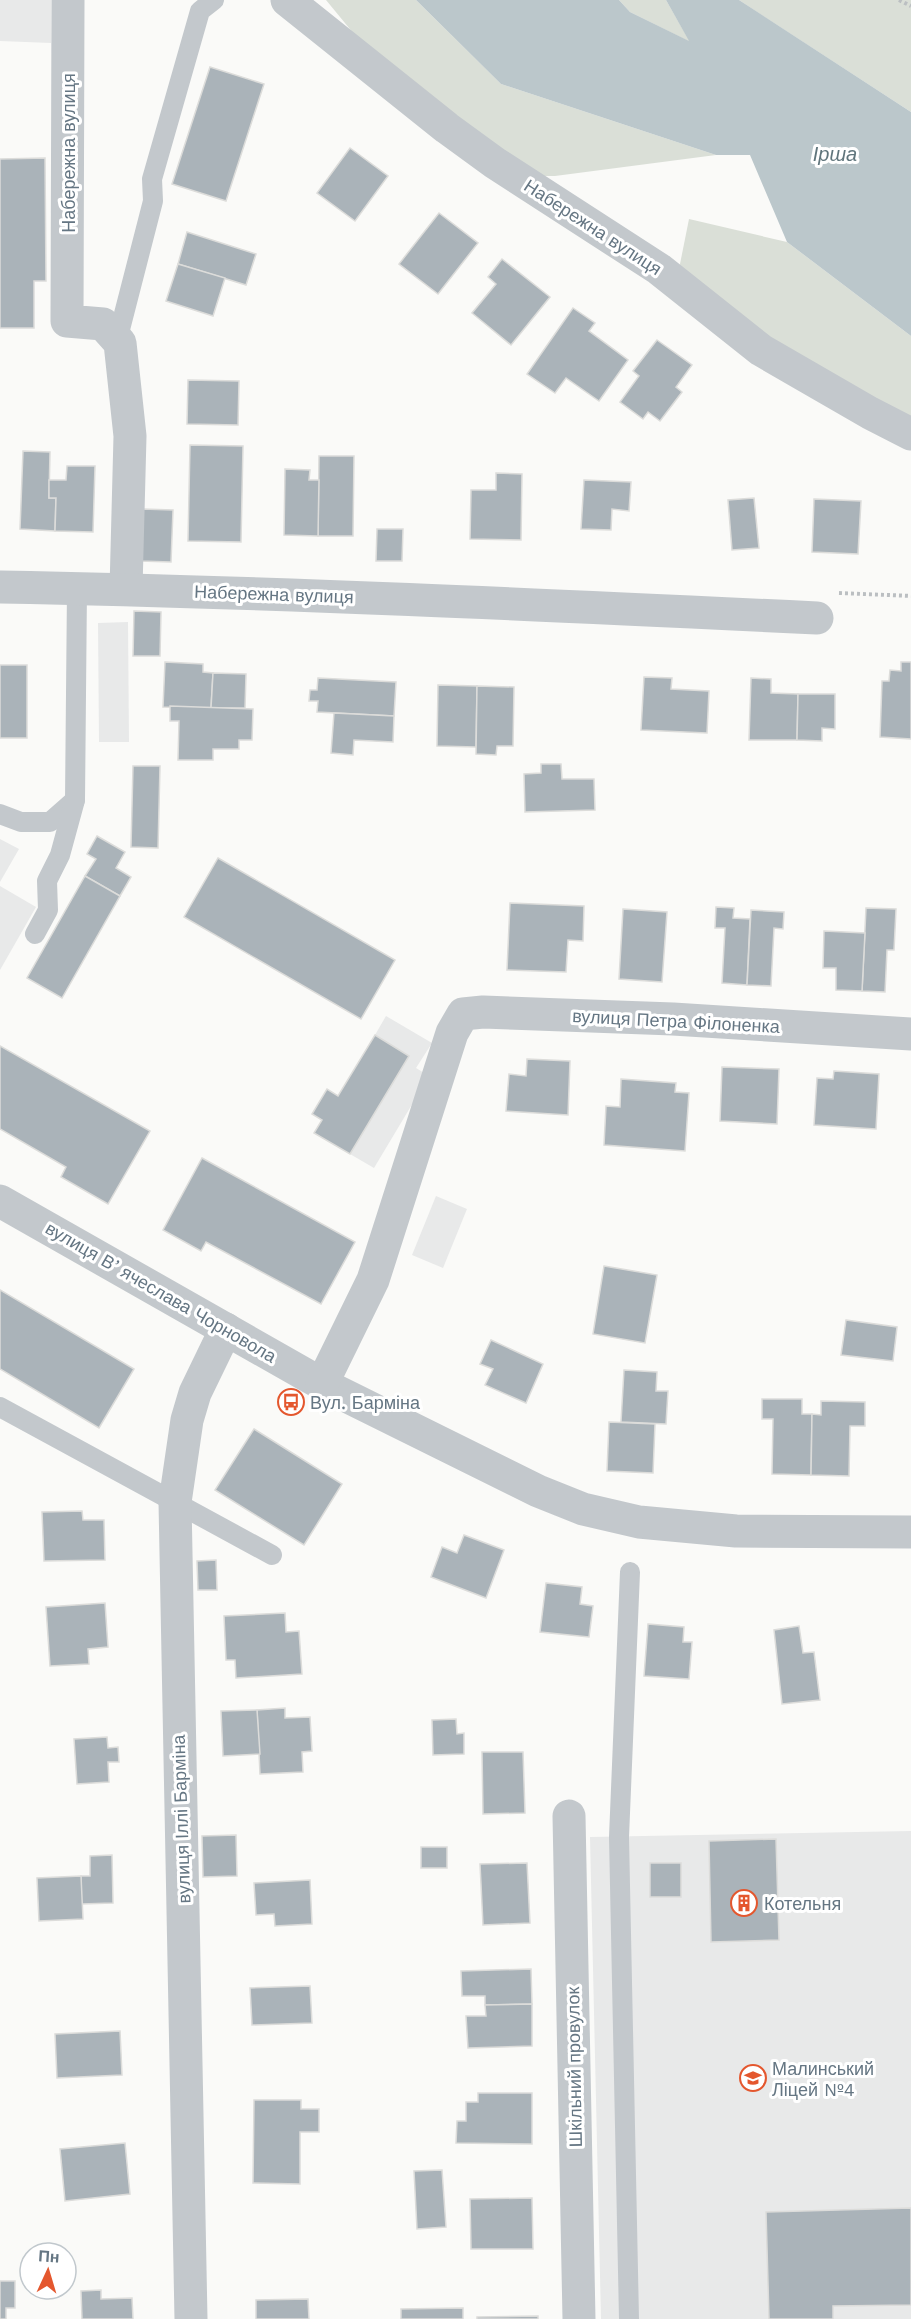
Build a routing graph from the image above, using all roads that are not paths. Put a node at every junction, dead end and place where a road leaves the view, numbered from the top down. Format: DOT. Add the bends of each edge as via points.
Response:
graph roads {
  1 [pos="68,0"];
  2 [pos="214,0"];
  3 [pos="287,0"];
  4 [pos="117,341"];
  5 [pos="911,434"];
  6 [pos="0,587"];
  7 [pos="77,588"];
  8 [pos="126,589"];
  9 [pos="817,618"];
  10 [pos="75,800"];
  11 [pos="0,814"];
  12 [pos="35,934"];
  13 [pos="911,1034"];
  14 [pos="0,1201"];
  15 [pos="226,1329"];
  16 [pos="322,1384"];
  17 [pos="0,1407"];
  18 [pos="176,1502"];
  19 [pos="911,1532"];
  20 [pos="272,1555"];
  21 [pos="630,1572"];
  22 [pos="569,1816"];
  23 [pos="191,2319"];
  24 [pos="579,2319"];
  25 [pos="629,2319"];
  1 -- 4 [label="street, Набережна вулиця" via="67,321 103,324"];
  2 -- 4 [label="lane" via="200,10 152,179 153,201"];
  3 -- 5 [label="street, Набережна вулиця" via="447,128 659,269 761,350"];
  4 -- 8 [label="street" via="130,436"];
  6 -- 7 [label="street, Набережна вулиця"];
  7 -- 8 [label="street, Набережна вулиця"];
  7 -- 10 [label="lane"];
  8 -- 9 [label="street, Набережна вулиця"];
  10 -- 11 [label="lane" via="50,822 21,822"];
  10 -- 12 [label="lane" via="60,855 47,881 48,910"];
  13 -- 16 [label="street, вулиця Петра Філоненка" via="673,1019 464,1014 452,1033 373,1280"];
  14 -- 15 [label="street, вулиця Вʼячеслава Чорновола"];
  15 -- 16 [label="street, вулиця Вʼячеслава Чорновола"];
  15 -- 18 [label="street, вулиця Іллі Барміна" via="189,1411"];
  16 -- 19 [label="street, вулиця Вʼячеслава Чорновола" via="538,1491 608,1516 736,1531"];
  17 -- 18 [label="lane"];
  18 -- 20 [label="lane"];
  18 -- 23 [label="street, вулиця Іллі Барміна"];
  21 -- 25 [label="lane" via="619,1837"];
  22 -- 24 [label="street, Шкільний провулок"];
}
